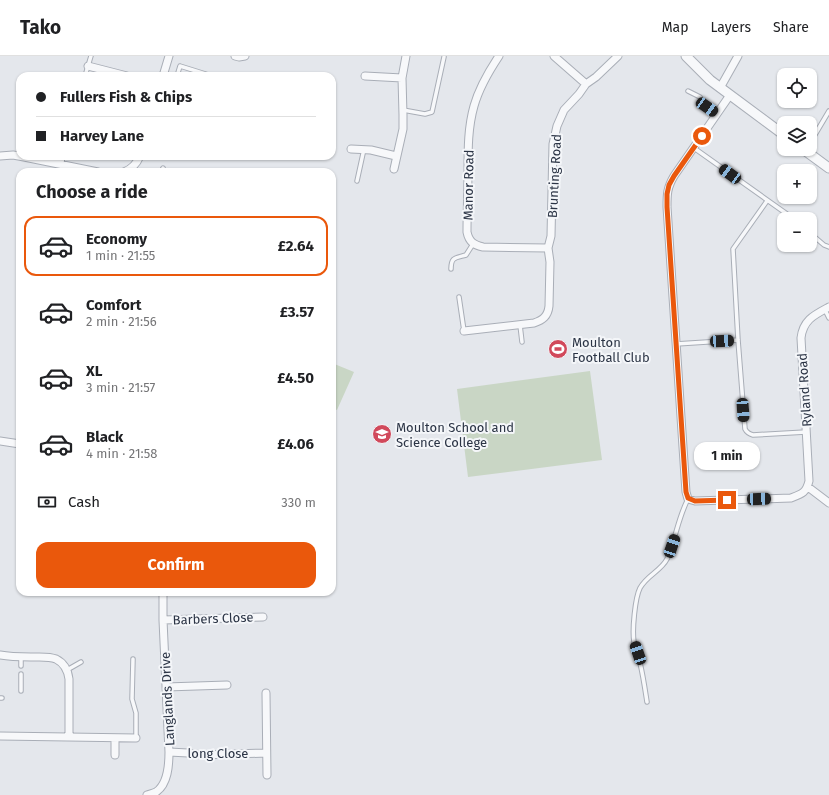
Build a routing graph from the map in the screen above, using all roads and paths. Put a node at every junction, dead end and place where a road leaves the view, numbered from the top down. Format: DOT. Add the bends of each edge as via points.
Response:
graph roads {
  1 [pos="91,56"];
  2 [pos="169,56"];
  3 [pos="234,56"];
  4 [pos="245,56"];
  5 [pos="406,56"];
  6 [pos="499,56"];
  7 [pos="554,56"];
  8 [pos="618,56"];
  9 [pos="686,56"];
  10 [pos="738,56"];
  11 [pos="444,57"];
  12 [pos="88,66"];
  13 [pos="86,72"];
  14 [pos="111,72"];
  15 [pos="164,72"];
  16 [pos="178,72"];
  17 [pos="199,72"];
  18 [pos="365,76"];
  19 [pos="402,78"];
  20 [pos="586,84"];
  21 [pos="720,88"];
  22 [pos="688,91"];
  23 [pos="730,96"];
  24 [pos="403,110"];
  25 [pos="829,111"];
  26 [pos="717,114"];
  27 [pos="777,130"];
  28 [pos="817,130"];
  29 [pos="694,148"];
  30 [pos="351,149"];
  31 [pos="364,149"];
  32 [pos="0,156"];
  33 [pos="16,156"];
  34 [pos="396,156"];
  35 [pos="815,156"];
  36 [pos="39,160"];
  37 [pos="60,160"];
  38 [pos="60,164"];
  39 [pos="79,168"];
  40 [pos="829,168"];
  41 [pos="394,169"];
  42 [pos="357,181"];
  43 [pos="767,201"];
  44 [pos="784,212"];
  45 [pos="817,239"];
  46 [pos="473,244"];
  47 [pos="829,247"];
  48 [pos="548,248"];
  49 [pos="451,269"];
  50 [pos="459,297"];
  51 [pos="827,308"];
  52 [pos="829,318"];
  53 [pos="520,325"];
  54 [pos="464,331"];
  55 [pos="738,340"];
  56 [pos="522,342"];
  57 [pos="676,344"];
  58 [pos="806,432"];
  59 [pos="0,442"];
  60 [pos="16,444"];
  61 [pos="808,488"];
  62 [pos="688,498"];
  63 [pos="829,503"];
  64 [pos="163,596"];
  65 [pos="263,617"];
  66 [pos="163,620"];
  67 [pos="0,655"];
  68 [pos="21,657"];
  69 [pos="133,659"];
  70 [pos="81,662"];
  71 [pos="21,666"];
  72 [pos="67,670"];
  73 [pos="21,674"];
  74 [pos="228,685"];
  75 [pos="166,687"];
  76 [pos="21,692"];
  77 [pos="266,693"];
  78 [pos="647,702"];
  79 [pos="0,736"];
  80 [pos="69,737"];
  81 [pos="115,738"];
  82 [pos="136,738"];
  83 [pos="169,752"];
  84 [pos="266,753"];
  85 [pos="115,755"];
  86 [pos="267,775"];
  87 [pos="147,795"];
  1 -- 12 [label="lane"];
  2 -- 15 [label="street"];
  3 -- 4 [label="street"];
  5 -- 19 [label="street"];
  6 -- 46 [label="street, Manor Road" via="479,93 470,131 467,232"];
  7 -- 20 [label="street"];
  8 -- 20 [label="street, Brunting Road"];
  9 -- 21 [label="street"];
  10 -- 21 [label="street"];
  11 -- 24 [label="lane" via="432,112 425,114"];
  12 -- 13 [label="lane"];
  12 -- 14 [label="street"];
  16 -- 17 [label="lane" via="180,66"];
  18 -- 19 [label="street"];
  19 -- 24 [label="street"];
  20 -- 48 [label="street, Brunting Road" via="564,110 555,134 551,236"];
  21 -- 23 [label="street"];
  22 -- 26 [label="lane" via="700,97 707,107"];
  23 -- 26 [label="street"];
  23 -- 27 [label="street"];
  24 -- 34 [label="street" via="403,129"];
  25 -- 28 [label="lane"];
  26 -- 29 [label="street"];
  29 -- 43 [label="lane"];
  29 -- 57 [label="street" via="674,176 667,194"];
  30 -- 31 [label="street"];
  31 -- 34 [label="street"];
  31 -- 42 [label="lane"];
  32 -- 33 [label="street"];
  34 -- 41 [label="street"];
  35 -- 40 [label="street"];
  36 -- 38 [label="street"];
  37 -- 38 [label="street"];
  38 -- 39 [label="street"];
  43 -- 44 [label="lane"];
  43 -- 55 [label="lane" via="733,249"];
  45 -- 47 [label="lane"];
  46 -- 48 [label="street" via="483,247"];
  46 -- 49 [label="lane" via="466,255 453,259"];
  48 -- 53 [label="street, Brunting Road" via="548,311 540,321"];
  50 -- 54 [label="lane"];
  51 -- 52 [label="lane"];
  51 -- 58 [label="street, Ryland Road" via="806,322 801,338"];
  53 -- 54 [label="street, Brunting Road"];
  53 -- 56 [label="lane"];
  55 -- 57 [label="lane"];
  55 -- 58 [label="lane" via="746,432 753,435"];
  57 -- 62 [label="street"];
  58 -- 61 [label="street, Ryland Road"];
  59 -- 60 [label="street"];
  61 -- 62 [label="street" via="802,494 791,498 695,501"];
  61 -- 63 [label="street"];
  62 -- 78 [label="lane" via="667,559 640,587 638,594 634,642"];
  64 -- 66 [label="street, Langlands Drive"];
  65 -- 66 [label="street, Barbers Close"];
  66 -- 75 [label="street, Langlands Drive"];
  67 -- 68 [label="street"];
  68 -- 71 [label="lane"];
  68 -- 72 [label="street" via="54,658"];
  69 -- 82 [label="lane" via="132,699 136,713"];
  70 -- 72 [label="lane"];
  72 -- 80 [label="street"];
  73 -- 76 [label="lane"];
  74 -- 75 [label="street"];
  75 -- 83 [label="street, Langlands Drive"];
  77 -- 84 [label="street"];
  79 -- 80 [label="street"];
  80 -- 81 [label="street"];
  81 -- 82 [label="street"];
  81 -- 85 [label="street"];
  83 -- 84 [label="street, long Close" via="202,755"];
  83 -- 87 [label="street, Langlands Drive" via="169,766 163,783 156,792"];
  84 -- 86 [label="street"];
}
